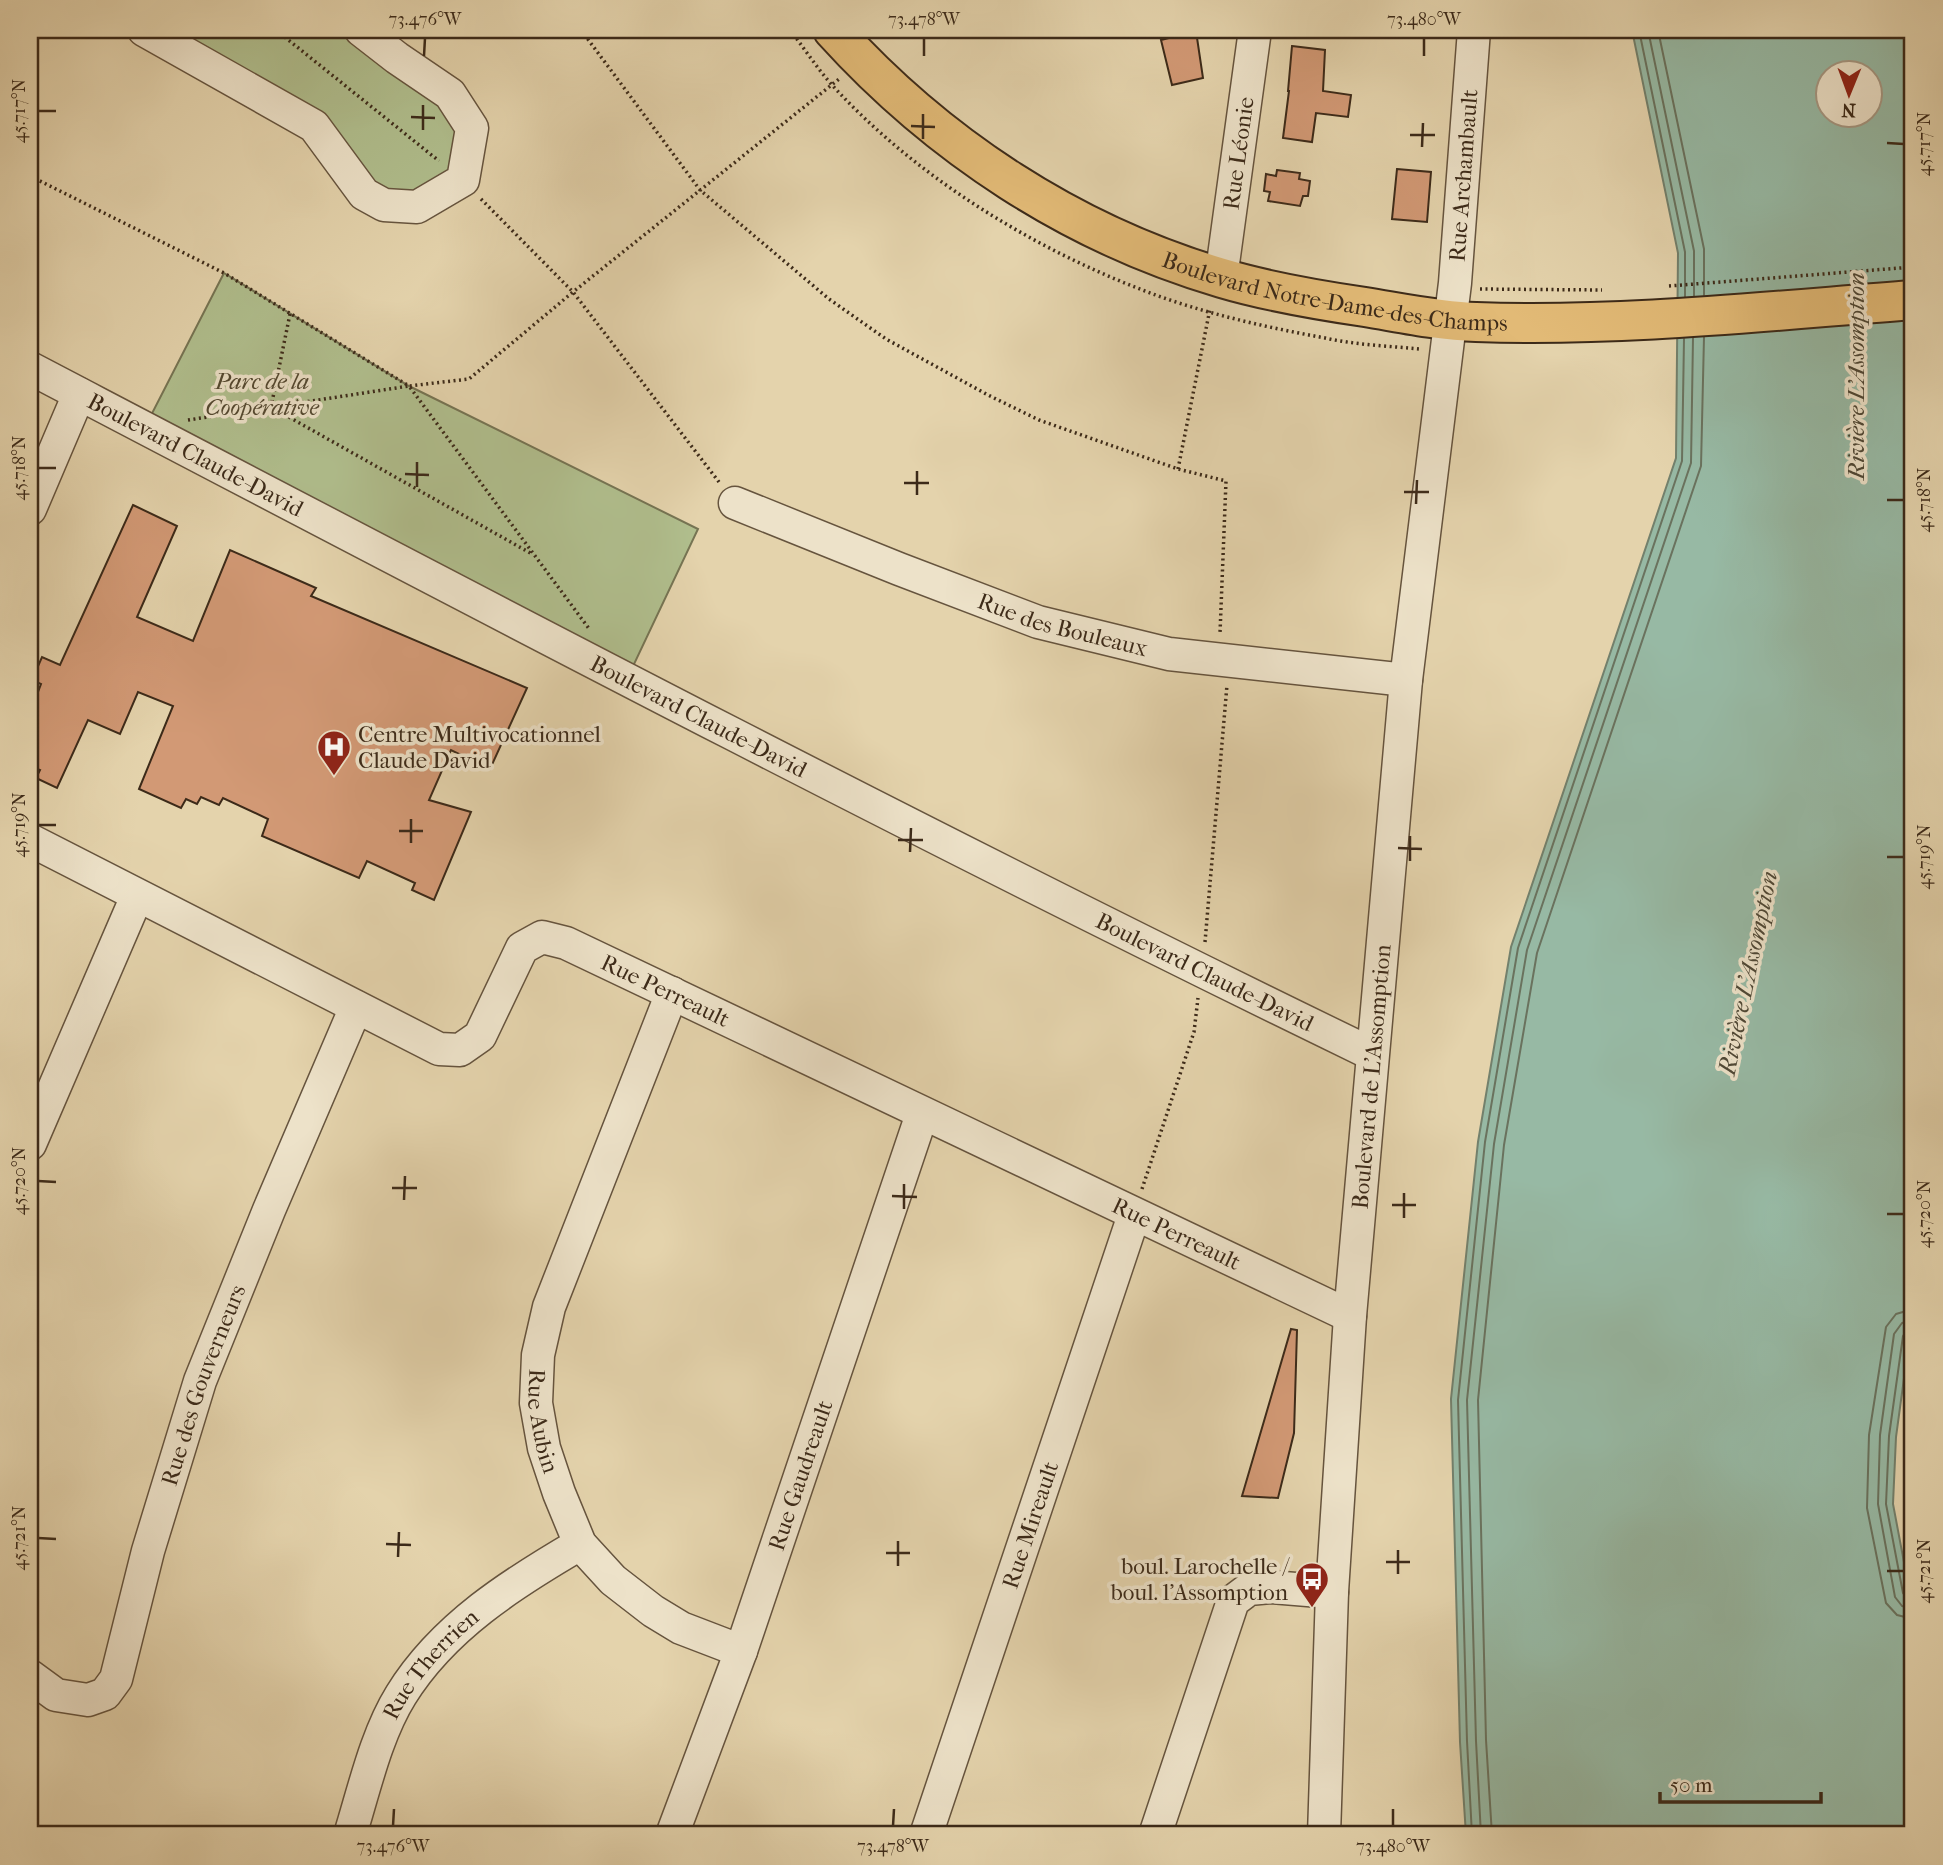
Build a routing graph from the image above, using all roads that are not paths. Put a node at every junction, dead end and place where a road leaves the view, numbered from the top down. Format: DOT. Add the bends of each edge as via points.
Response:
graph roads {
  1 [pos="144,30"];
  2 [pos="362,30"];
  3 [pos="833,30"];
  4 [pos="1255,30"];
  5 [pos="1474,30"];
  6 [pos="1221,278"];
  7 [pos="1913,300"];
  8 [pos="1451,320"];
  9 [pos="30,368"];
  10 [pos="79,394"];
  11 [pos="735,503"];
  12 [pos="30,509"];
  13 [pos="1406,680"];
  14 [pos="30,840"];
  15 [pos="137,895"];
  16 [pos="672,993"];
  17 [pos="356,1007"];
  18 [pos="1372,1054"];
  19 [pos="922,1114"];
  20 [pos="30,1144"];
  21 [pos="1134,1215"];
  22 [pos="1350,1316"];
  23 [pos="580,1544"];
  24 [pos="1332,1592"];
  25 [pos="741,1651"];
  26 [pos="30,1676"];
  27 [pos="350,1835"];
  28 [pos="672,1835"];
  29 [pos="926,1835"];
  30 [pos="1155,1835"];
  31 [pos="1324,1835"];
  1 -- 2 [label="street" via="314,126 364,194 384,205 417,207 463,180 471,128 450,93"];
  3 -- 6 [label="main road, Boulevard Notre-Dame-des-Champs" via="905,103 975,159 1062,213"];
  4 -- 6 [label="street, Rue Léonie"];
  5 -- 8 [label="street, Rue Archambault"];
  6 -- 8 [label="main road, Boulevard Notre-Dame-des-Champs" via="1292,296"];
  7 -- 8 [label="main road, Boulevard Notre-Dame-des-Champs" via="1631,321"];
  8 -- 13 [label="street, Boulevard de L'Assomption"];
  9 -- 10 [label="street, Boulevard Claude-David"];
  10 -- 12 [label="street"];
  10 -- 18 [label="street, Boulevard Claude-David" via="627,679"];
  11 -- 13 [label="street, Rue des Bouleaux" via="1038,622 1169,654"];
  13 -- 18 [label="street, Boulevard de L'Assomption"];
  14 -- 15 [label="street, Rue Perreault"];
  15 -- 17 [label="street, Rue Perreault"];
  15 -- 20 [label="street"];
  16 -- 17 [label="street, Rue Perreault" via="566,943 542,937 522,948 480,1036 460,1050 439,1049"];
  16 -- 19 [label="street, Rue Perreault"];
  16 -- 23 [label="street, Rue Aubin" via="549,1307 538,1355 536,1403 544,1448"];
  17 -- 26 [label="street, Rue des Gouverneurs" via="200,1381 148,1551 116,1679 105,1694 88,1700 56,1695"];
  18 -- 22 [label="street, Boulevard de L'Assomption"];
  19 -- 21 [label="street, Rue Perreault"];
  19 -- 25 [label="street, Rue Gaudreault"];
  21 -- 22 [label="street, Rue Perreault"];
  21 -- 29 [label="street, Rue Mireault"];
  22 -- 24 [label="street, Boulevard de L'Assomption"];
  23 -- 25 [label="street, Rue Aubin" via="613,1580 653,1611 681,1628"];
  23 -- 27 [label="street, Rue Therrien" via="484,1605 431,1656 396,1706"];
  24 -- 30 [label="street" via="1249,1589 1233,1601"];
  24 -- 31 [label="street, Boulevard de L'Assomption"];
  25 -- 28 [label="street, Rue Gaudreault"];
}
